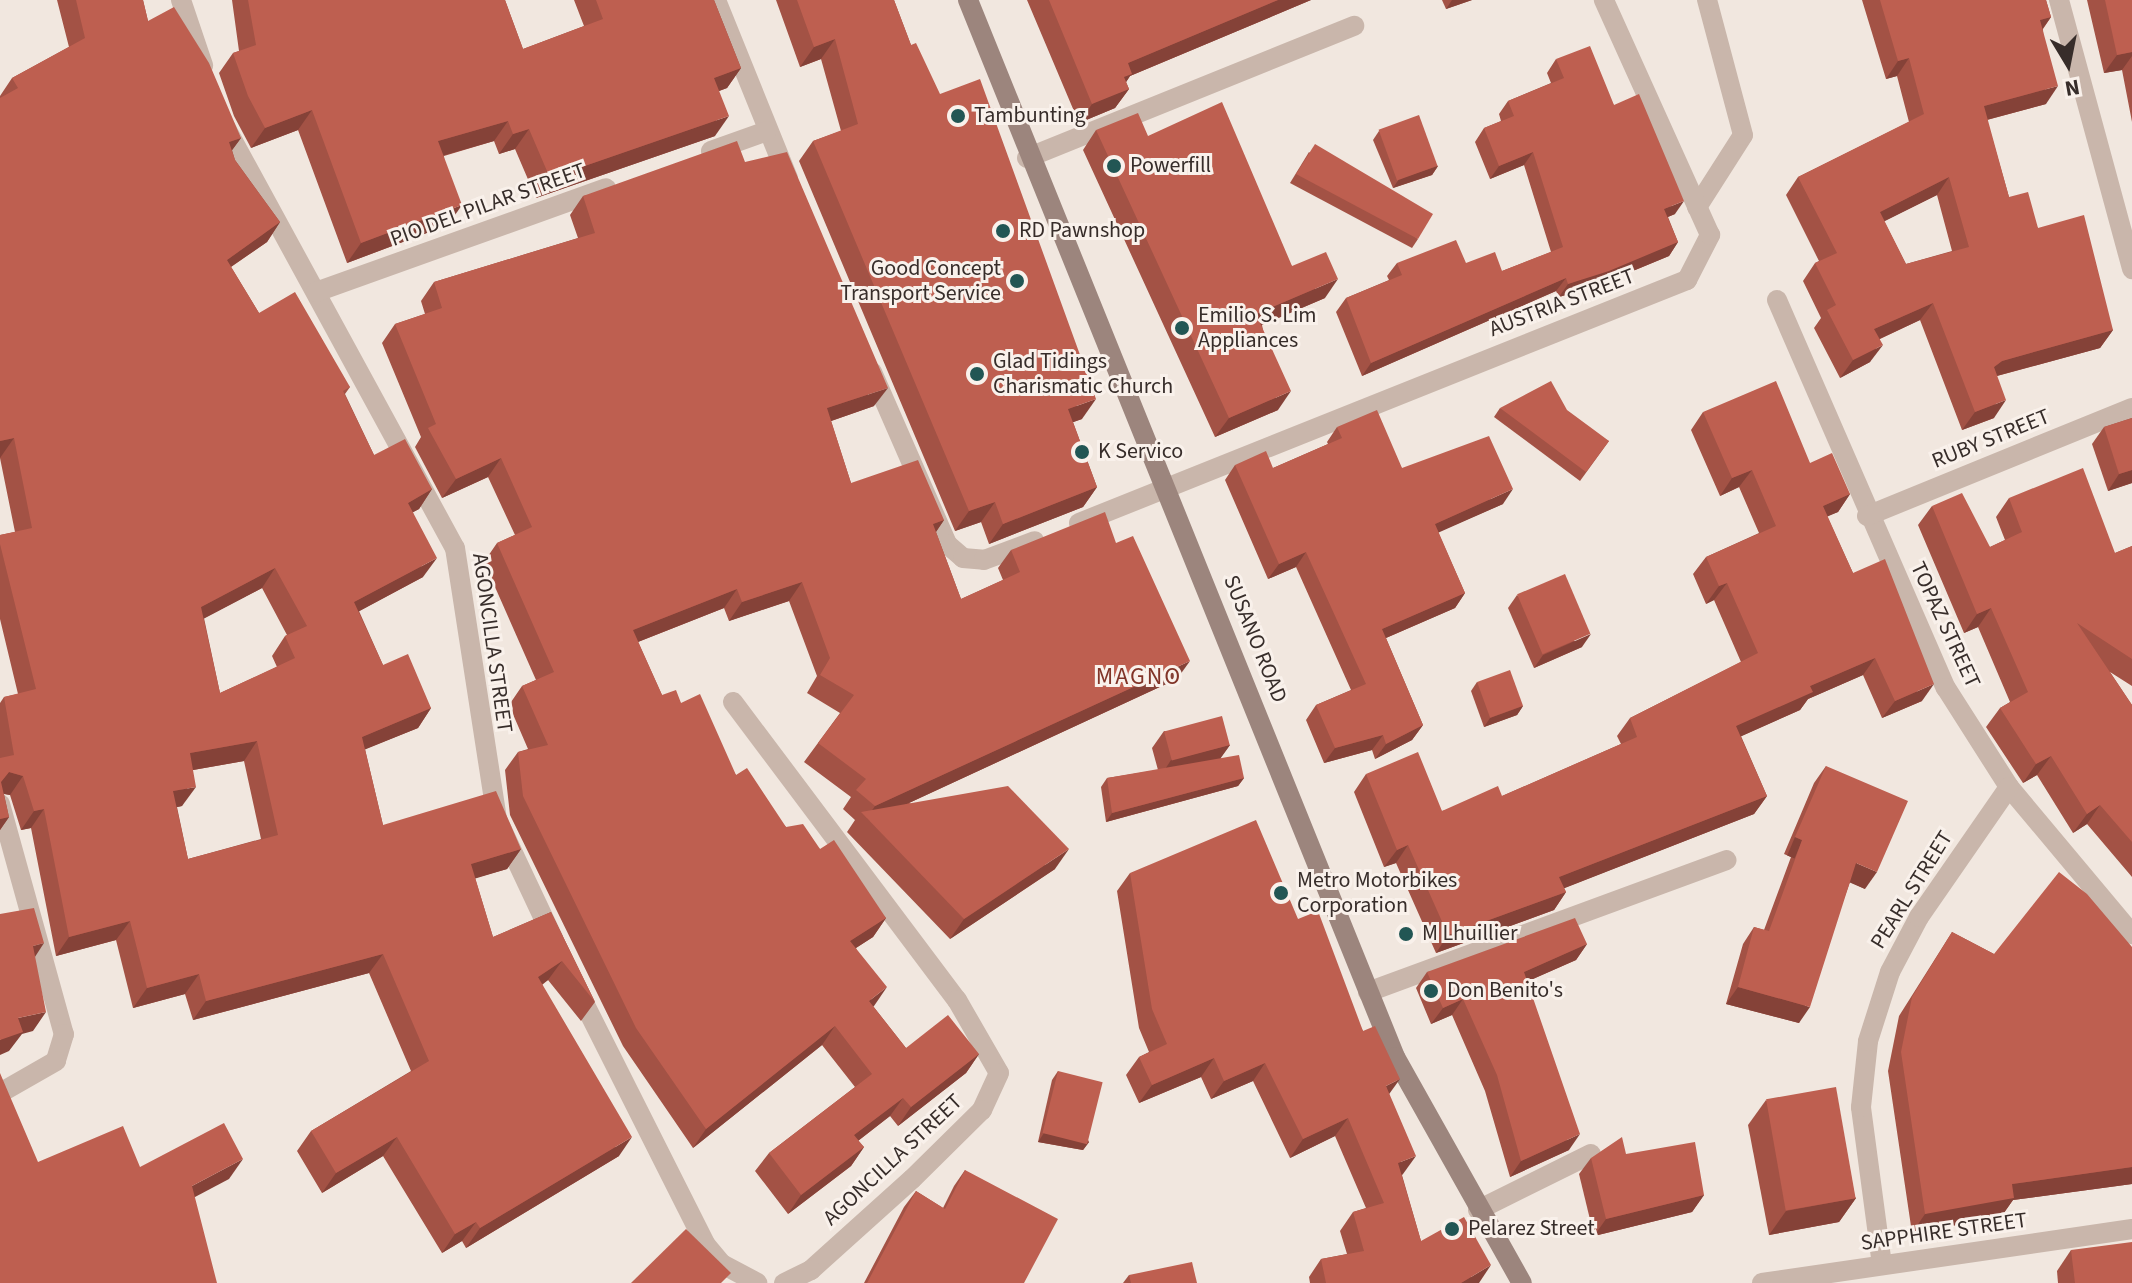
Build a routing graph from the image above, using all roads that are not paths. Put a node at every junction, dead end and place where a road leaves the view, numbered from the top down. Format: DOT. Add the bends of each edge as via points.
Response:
graph roads {
  1 [pos="181,0"];
  2 [pos="716,0"];
  3 [pos="968,0"];
  4 [pos="1604,0"];
  5 [pos="1707,0"];
  6 [pos="2059,0"];
  7 [pos="1354,26"];
  8 [pos="767,131"];
  9 [pos="694,157"];
  10 [pos="1027,158"];
  11 [pos="635,178"];
  12 [pos="798,202"];
  13 [pos="1697,207"];
  14 [pos="2132,269"];
  15 [pos="316,292"];
  16 [pos="1777,300"];
  17 [pos="860,345"];
  18 [pos="2132,408"];
  19 [pos="1168,490"];
  20 [pos="1867,516"];
  21 [pos="733,702"];
  22 [pos="2009,787"];
  23 [pos="0,804"];
  24 [pos="1726,860"];
  25 [pos="2132,934"];
  26 [pos="1368,992"];
  27 [pos="0,1093"];
  28 [pos="1591,1154"];
  29 [pos="1478,1210"];
  30 [pos="2132,1229"];
  31 [pos="1882,1265"];
  32 [pos="757,1283"];
  33 [pos="784,1283"];
  34 [pos="1522,1283"];
  35 [pos="1762,1283"];
  1 -- 15 [label="street, AGONCILLA STREET" via="212,90"];
  2 -- 8 [label="street"];
  3 -- 10 [label="main road, SUSANO ROAD"];
  4 -- 13 [label="street, AUSTRIA STREET"];
  5 -- 13 [label="street" via="1743,135"];
  6 -- 14 [label="street"];
  7 -- 10 [label="street"];
  8 -- 9 [label="street"];
  8 -- 12 [label="street"];
  10 -- 19 [label="main road, SUSANO ROAD"];
  11 -- 15 [label="street, PIO DEL PILAR STREET"];
  13 -- 19 [label="street, AUSTRIA STREET" via="1710,235 1687,280"];
  15 -- 32 [label="street, AGONCILLA STREET" via="455,548 497,819 705,1244 722,1264"];
  16 -- 20 [label="street, TOPAZ STREET"];
  17 -- 19 [label="street" via="947,544 963,558 984,560"];
  18 -- 20 [label="street, RUBY STREET"];
  19 -- 26 [label="main road, SUSANO ROAD"];
  20 -- 22 [label="street, TOPAZ STREET" via="1946,688"];
  21 -- 33 [label="street, AGONCILLA STREET" via="957,1000 999,1073 982,1110 912,1179 811,1270"];
  22 -- 25 [label="street, TOPAZ STREET"];
  22 -- 31 [label="street, PEARL STREET" via="1919,917 1890,972 1868,1041 1861,1107"];
  23 -- 27 [label="street" via="64,1034 56,1061"];
  24 -- 26 [label="street"];
  26 -- 29 [label="main road, SUSANO ROAD"];
  28 -- 29 [label="street"];
  29 -- 34 [label="main road, SUSANO ROAD"];
  30 -- 31 [label="street, SAPPHIRE STREET"];
  31 -- 35 [label="street, SAPPHIRE STREET"];
}
